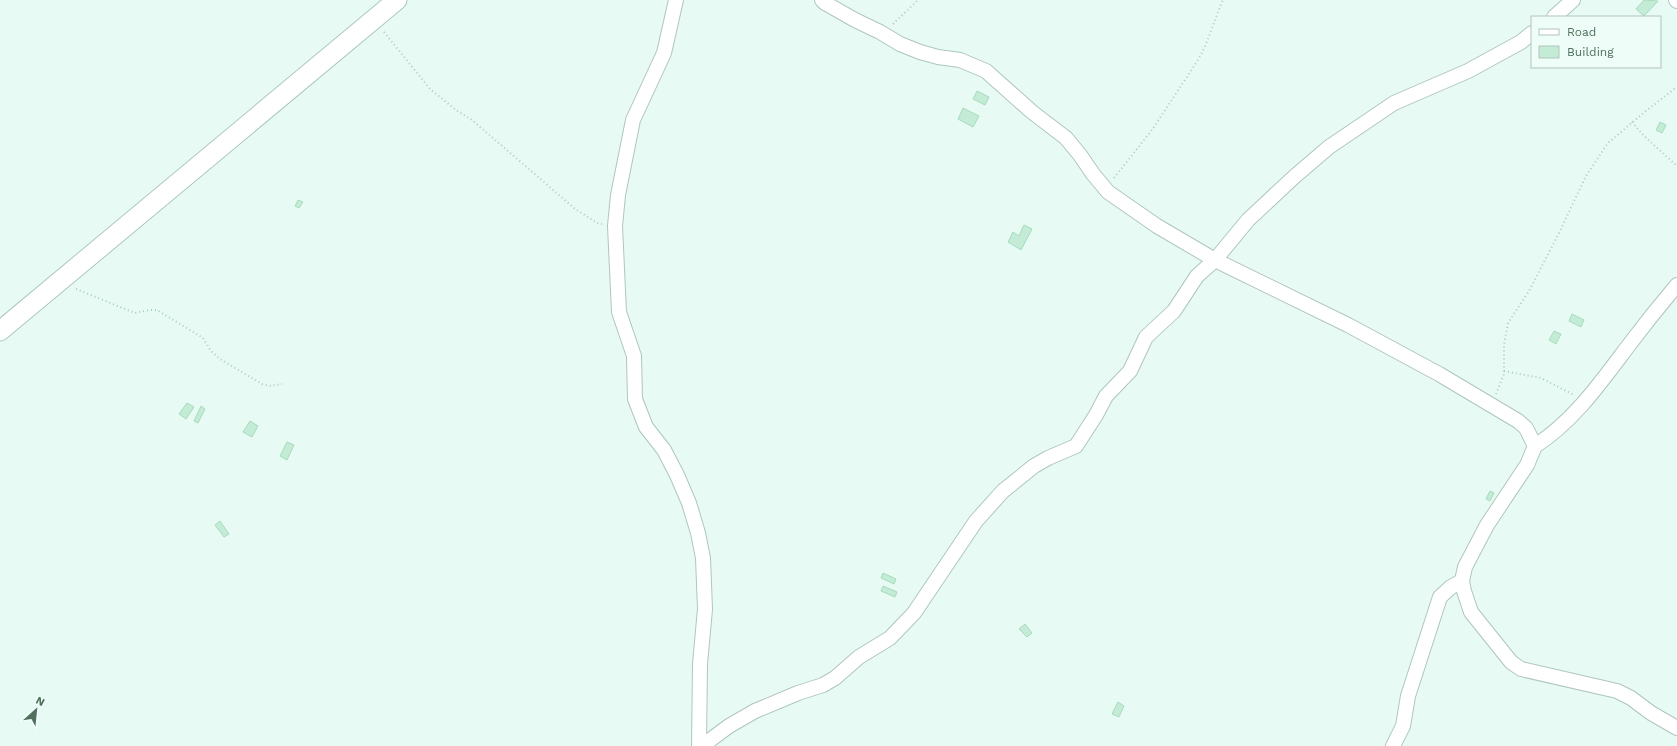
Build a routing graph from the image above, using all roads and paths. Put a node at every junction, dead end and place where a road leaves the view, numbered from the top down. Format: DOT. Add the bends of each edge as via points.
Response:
graph roads {
  1 [pos="397,0"];
  2 [pos="676,0"];
  3 [pos="822,0"];
  4 [pos="918,0"];
  5 [pos="1223,0"];
  6 [pos="1573,0"];
  7 [pos="1555,16"];
  8 [pos="374,18"];
  9 [pos="880,32"];
  10 [pos="1531,34"];
  11 [pos="1677,87"];
  12 [pos="1632,122"];
  13 [pos="1677,166"];
  14 [pos="1108,192"];
  15 [pos="615,226"];
  16 [pos="1215,260"];
  17 [pos="58,283"];
  18 [pos="1677,285"];
  19 [pos="0,331"];
  20 [pos="1504,371"];
  21 [pos="282,384"];
  22 [pos="1584,402"];
  23 [pos="1495,407"];
  24 [pos="1535,446"];
  25 [pos="1462,582"];
  26 [pos="1677,728"];
  27 [pos="699,746"];
  28 [pos="702,746"];
  29 [pos="1393,746"];
  1 -- 8 [label="main road"];
  2 -- 15 [label="street" via="664,53 633,120 619,188"];
  3 -- 9 [label="street"];
  4 -- 9 [label="path" via="897,21"];
  5 -- 14 [label="path" via="1198,60 1152,130 1116,174"];
  6 -- 7 [label="street"];
  8 -- 15 [label="path" via="430,89 472,120 574,208 597,223"];
  8 -- 17 [label="main road"];
  9 -- 14 [label="street" via="920,52 960,60 986,71 1032,112 1057,129"];
  10 -- 16 [label="street" via="1468,71 1394,103 1329,147 1248,220"];
  11 -- 12 [label="path"];
  12 -- 13 [label="path"];
  12 -- 20 [label="path" via="1608,143 1592,165 1529,291 1512,315 1505,332"];
  14 -- 16 [label="street" via="1157,226"];
  15 -- 27 [label="street" via="619,312 634,356 635,400 646,427 664,450 677,475 698,533 705,609 700,664"];
  16 -- 23 [label="street" via="1348,325 1440,374"];
  16 -- 28 [label="street" via="1197,276 1174,311 1146,337 1130,371 1106,396 1076,446 1034,466 1003,491 976,521 905,624 835,678 755,711"];
  17 -- 19 [label="main road"];
  17 -- 21 [label="path" via="135,313 156,310 203,338 220,359 262,384"];
  18 -- 22 [label="street"];
  20 -- 22 [label="path" via="1541,378"];
  20 -- 23 [label="path" via="1496,394"];
  22 -- 24 [label="street" via="1552,435"];
  23 -- 24 [label="street" via="1526,428"];
  24 -- 25 [label="street" via="1527,465 1487,525 1465,567"];
  25 -- 26 [label="street" via="1471,612 1510,662 1521,669 1617,691"];
  25 -- 29 [label="street" via="1440,597 1408,696 1403,726"];
}
